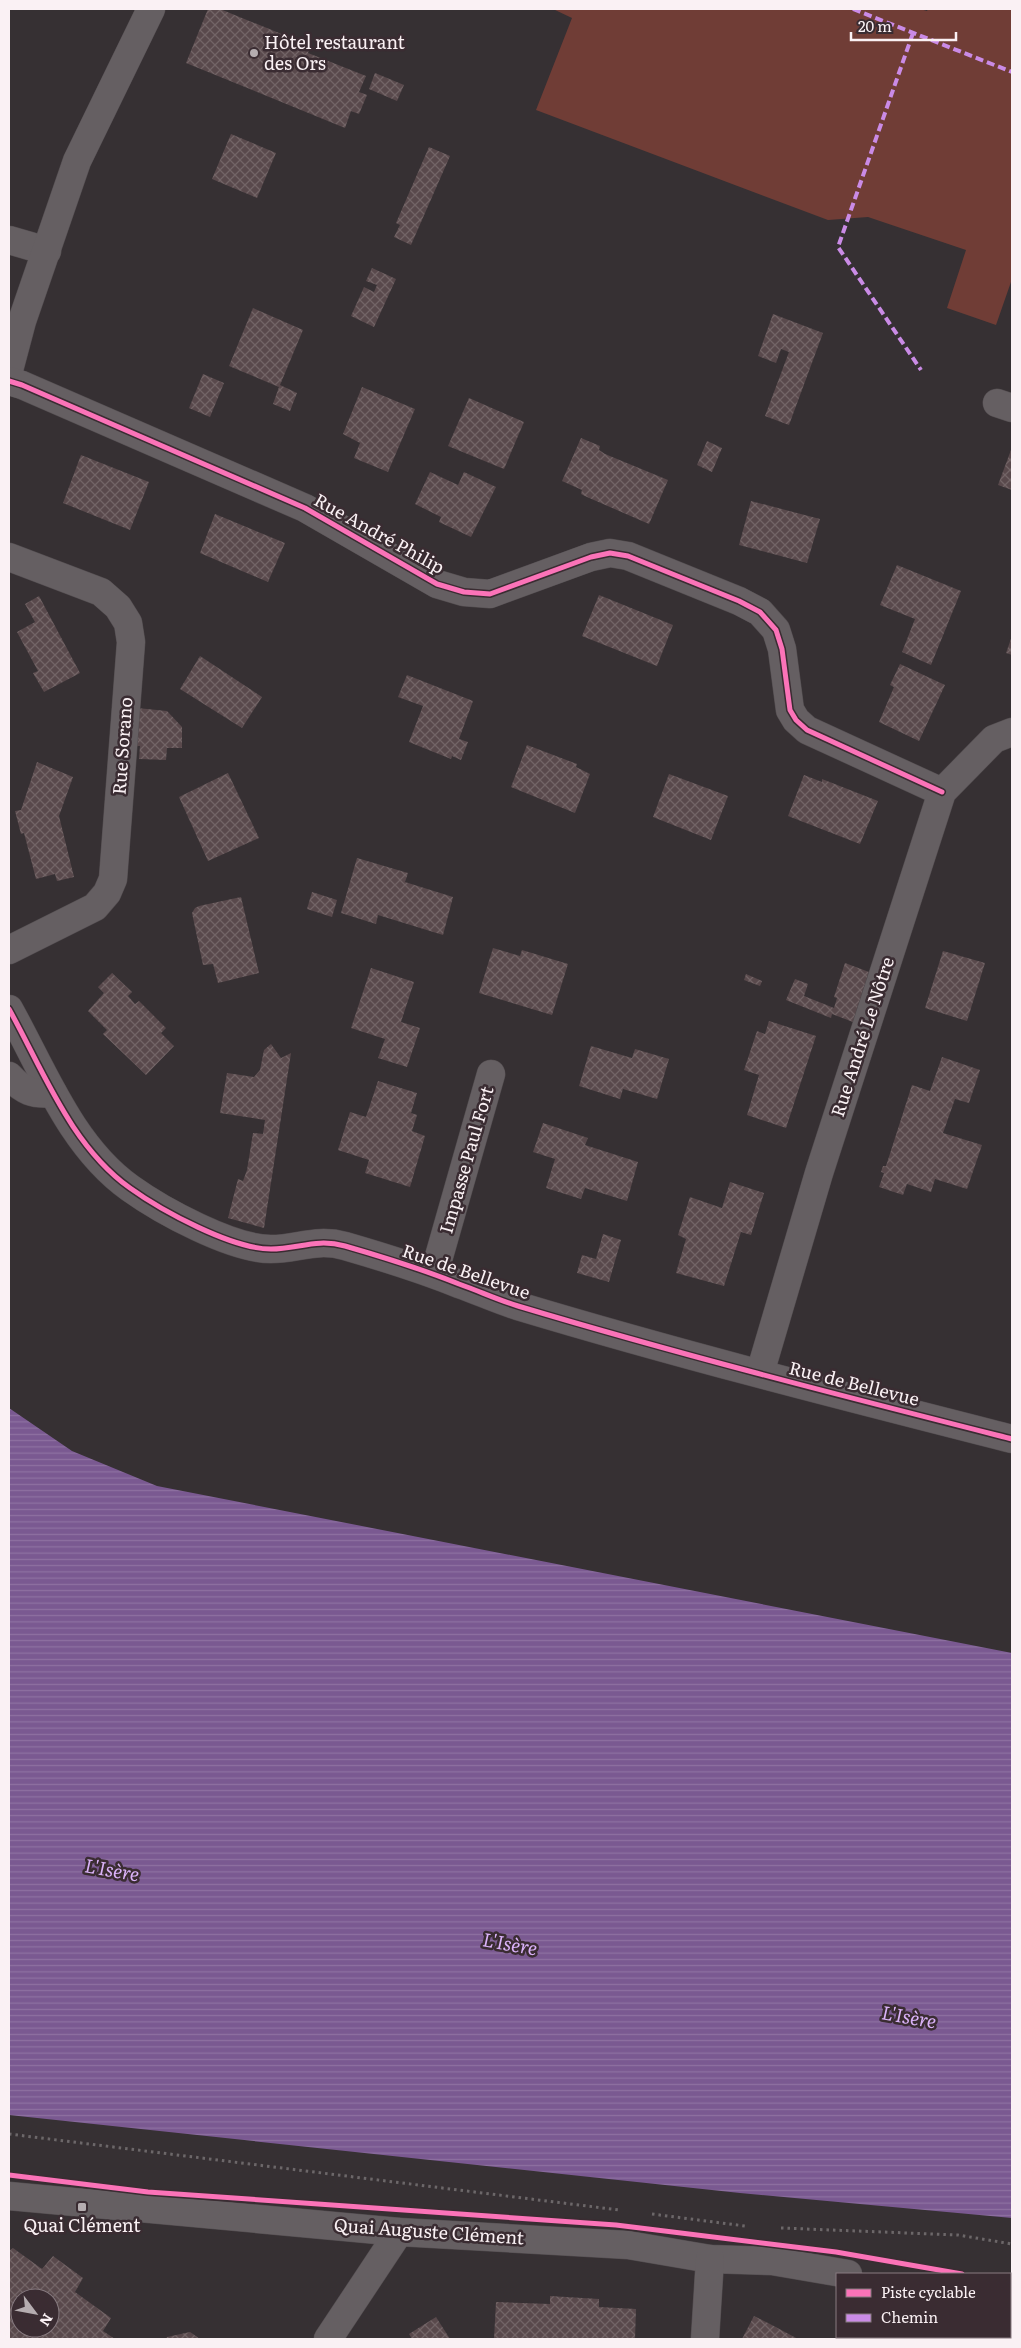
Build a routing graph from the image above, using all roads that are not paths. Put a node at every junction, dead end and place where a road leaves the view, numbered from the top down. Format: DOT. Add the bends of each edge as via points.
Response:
graph roads {
  1 [pos="151,9"];
  2 [pos="9,240"];
  3 [pos="46,251"];
  4 [pos="9,370"];
  5 [pos="9,381"];
  6 [pos="9,557"];
  7 [pos="1012,732"];
  8 [pos="942,792"];
  9 [pos="9,950"];
  10 [pos="9,1009"];
  11 [pos="491,1074"];
  12 [pos="9,1076"];
  13 [pos="53,1093"];
  14 [pos="434,1274"];
  15 [pos="760,1373"];
  16 [pos="1012,1438"];
  17 [pos="9,2196"];
  18 [pos="399,2232"];
  19 [pos="710,2260"];
  20 [pos="842,2273"];
  21 [pos="328,2339"];
  22 [pos="704,2339"];
  1 -- 3 [label="street" via="77,161"];
  2 -- 3 [label="street"];
  3 -- 4 [label="street"];
  5 -- 8 [label="street, Rue André Philip" via="305,508 437,584 464,592 490,594 610,553 628,556 739,601 760,612 776,630 782,649 790,710 807,730"];
  6 -- 9 [label="street, Rue Sorano" via="101,592 118,607 128,623 131,642 113,879 107,893 95,907"];
  7 -- 8 [label="street, Rue André Le Nôtre" via="994,739"];
  8 -- 15 [label="street, Rue André Le Nôtre" via="819,1173"];
  10 -- 13 [label="street, Rue de Bellevue"];
  11 -- 14 [label="street, Impasse Paul Fort"];
  12 -- 13 [label="street" via="26,1091"];
  13 -- 14 [label="street, Rue de Bellevue" via="80,1136 128,1187 204,1229 270,1250 317,1242 342,1245"];
  14 -- 15 [label="street, Rue de Bellevue" via="516,1305"];
  15 -- 16 [label="street, Rue de Bellevue"];
  17 -- 18 [label="street, Quai Auguste Clément"];
  18 -- 19 [label="street, Quai Auguste Clément" via="628,2245"];
  18 -- 21 [label="street"];
  19 -- 20 [label="street, Quai Auguste Clément" via="772,2261"];
  19 -- 22 [label="street"];
}
